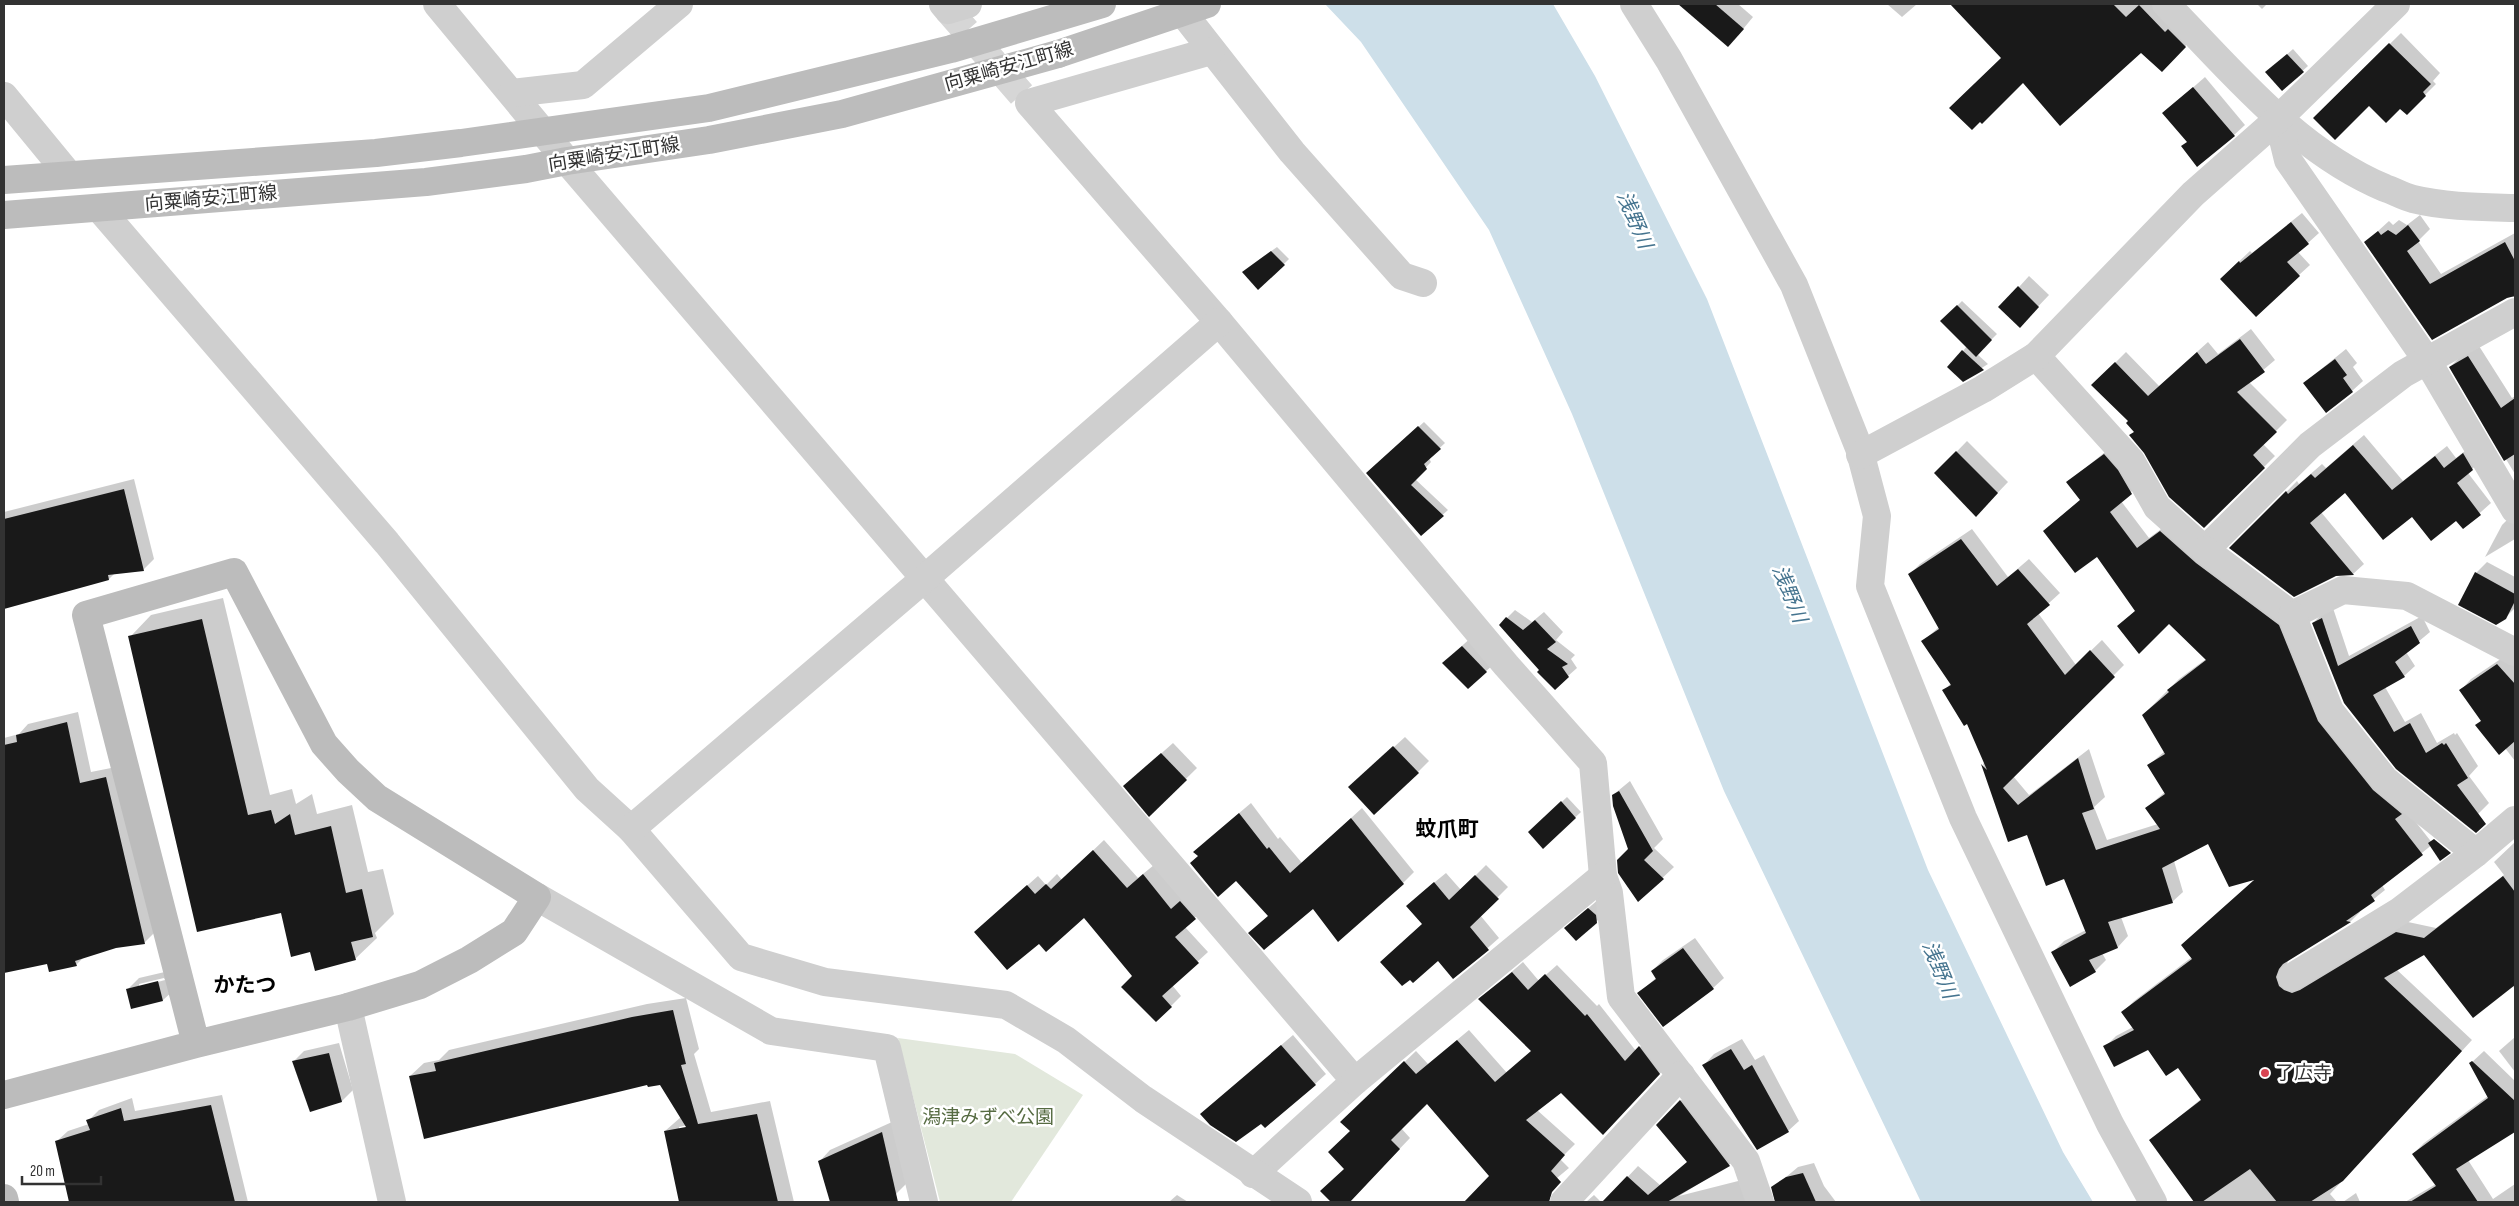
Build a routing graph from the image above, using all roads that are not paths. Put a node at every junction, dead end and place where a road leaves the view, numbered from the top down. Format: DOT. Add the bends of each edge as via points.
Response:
graph roads {
  1 [pos="436,4"];
  2 [pos="679,4"];
  3 [pos="943,4"];
  4 [pos="968,4"];
  5 [pos="1102,4"];
  6 [pos="1176,4"];
  7 [pos="1207,4"];
  8 [pos="1634,4"];
  9 [pos="2166,4"];
  10 [pos="2396,4"];
  11 [pos="1211,51"];
  12 [pos="512,93"];
  13 [pos="4,96"];
  14 [pos="2278,119"];
  15 [pos="541,130"];
  16 [pos="566,160"];
  17 [pos="70,175"];
  18 [pos="4,180"];
  19 [pos="99,208"];
  20 [pos="2515,208"];
  21 [pos="4,215"];
  22 [pos="1423,283"];
  23 [pos="2515,312"];
  24 [pos="1219,322"];
  25 [pos="2036,356"];
  26 [pos="2428,362"];
  27 [pos="1860,455"];
  28 [pos="2515,510"];
  29 [pos="2205,550"];
  30 [pos="924,579"];
  31 [pos="2292,615"];
  32 [pos="2515,652"];
  33 [pos="2515,820"];
  34 [pos="631,829"];
  35 [pos="2476,854"];
  36 [pos="1604,876"];
  37 [pos="537,897"];
  38 [pos="2292,977"];
  39 [pos="348,1007"];
  40 [pos="196,1044"];
  41 [pos="1681,1075"];
  42 [pos="1355,1081"];
  43 [pos="4,1095"];
  44 [pos="1253,1174"];
  45 [pos="4,1198"];
  46 [pos="5,1202"];
  47 [pos="392,1202"];
  48 [pos="924,1202"];
  49 [pos="1298,1202"];
  50 [pos="1564,1202"];
  51 [pos="1760,1202"];
  52 [pos="2153,1202"];
  1 -- 12 [label="street"];
  2 -- 12 [label="street" via="583,85"];
  3 -- 4 [label="street" via="948,10"];
  5 -- 15 [label="main road, 向粟崎安江町線" via="951,50 709,108"];
  6 -- 11 [label="street"];
  7 -- 16 [label="main road, 向粟崎安江町線, bridge" via="1058,54 842,114 709,140"];
  8 -- 27 [label="street" via="1669,60 1794,285"];
  9 -- 14 [label="street"];
  10 -- 14 [label="street"];
  11 -- 22 [label="street" via="1292,152 1402,276"];
  11 -- 24 [label="street" via="1029,103"];
  12 -- 15 [label="street"];
  13 -- 17 [label="street"];
  14 -- 20 [label="street" via="2309,144 2360,177 2412,199"];
  14 -- 25 [label="street" via="2193,194"];
  14 -- 26 [label="street" via="2288,160"];
  15 -- 16 [label="street"];
  15 -- 17 [label="main road, 向粟崎安江町線" via="376,152"];
  16 -- 19 [label="main road, 向粟崎安江町線" via="526,169 426,182"];
  16 -- 30 [label="street"];
  17 -- 18 [label="main road, 向粟崎安江町線"];
  19 -- 21 [label="main road, 向粟崎安江町線"];
  19 -- 34 [label="street" via="387,544 587,789"];
  23 -- 26 [label="street"];
  24 -- 30 [label="street"];
  24 -- 36 [label="street" via="1506,665 1593,763"];
  25 -- 27 [label="street" via="1983,389"];
  25 -- 29 [label="street" via="2131,461 2157,507"];
  26 -- 28 [label="street"];
  26 -- 29 [label="street" via="2403,374 2310,445"];
  27 -- 52 [label="street" via="1877,516 1870,586 1963,818 2110,1124"];
  29 -- 31 [label="street"];
  30 -- 34 [label="street"];
  30 -- 42 [label="street"];
  31 -- 32 [label="street" via="2343,590 2407,596"];
  31 -- 35 [label="street" via="2330,711 2385,780"];
  33 -- 35 [label="street"];
  34 -- 44 [label="street" via="741,958 825,982 1006,1005 1066,1040 1143,1099"];
  35 -- 38 [label="street" via="2400,911"];
  36 -- 41 [label="street" via="1609,892 1622,997"];
  36 -- 42 [label="street"];
  37 -- 39 [label="main road" via="514,932 469,960 420,985"];
  37 -- 40 [label="main road" via="378,798 348,771 324,744 234,572 86,615"];
  37 -- 48 [label="street" via="770,1031 887,1048"];
  39 -- 40 [label="main road"];
  39 -- 47 [label="street"];
  40 -- 43 [label="main road"];
  41 -- 50 [label="street"];
  41 -- 51 [label="street" via="1746,1161"];
  42 -- 44 [label="street"];
  44 -- 49 [label="street"];
  45 -- 46 [label="main road"];
}
